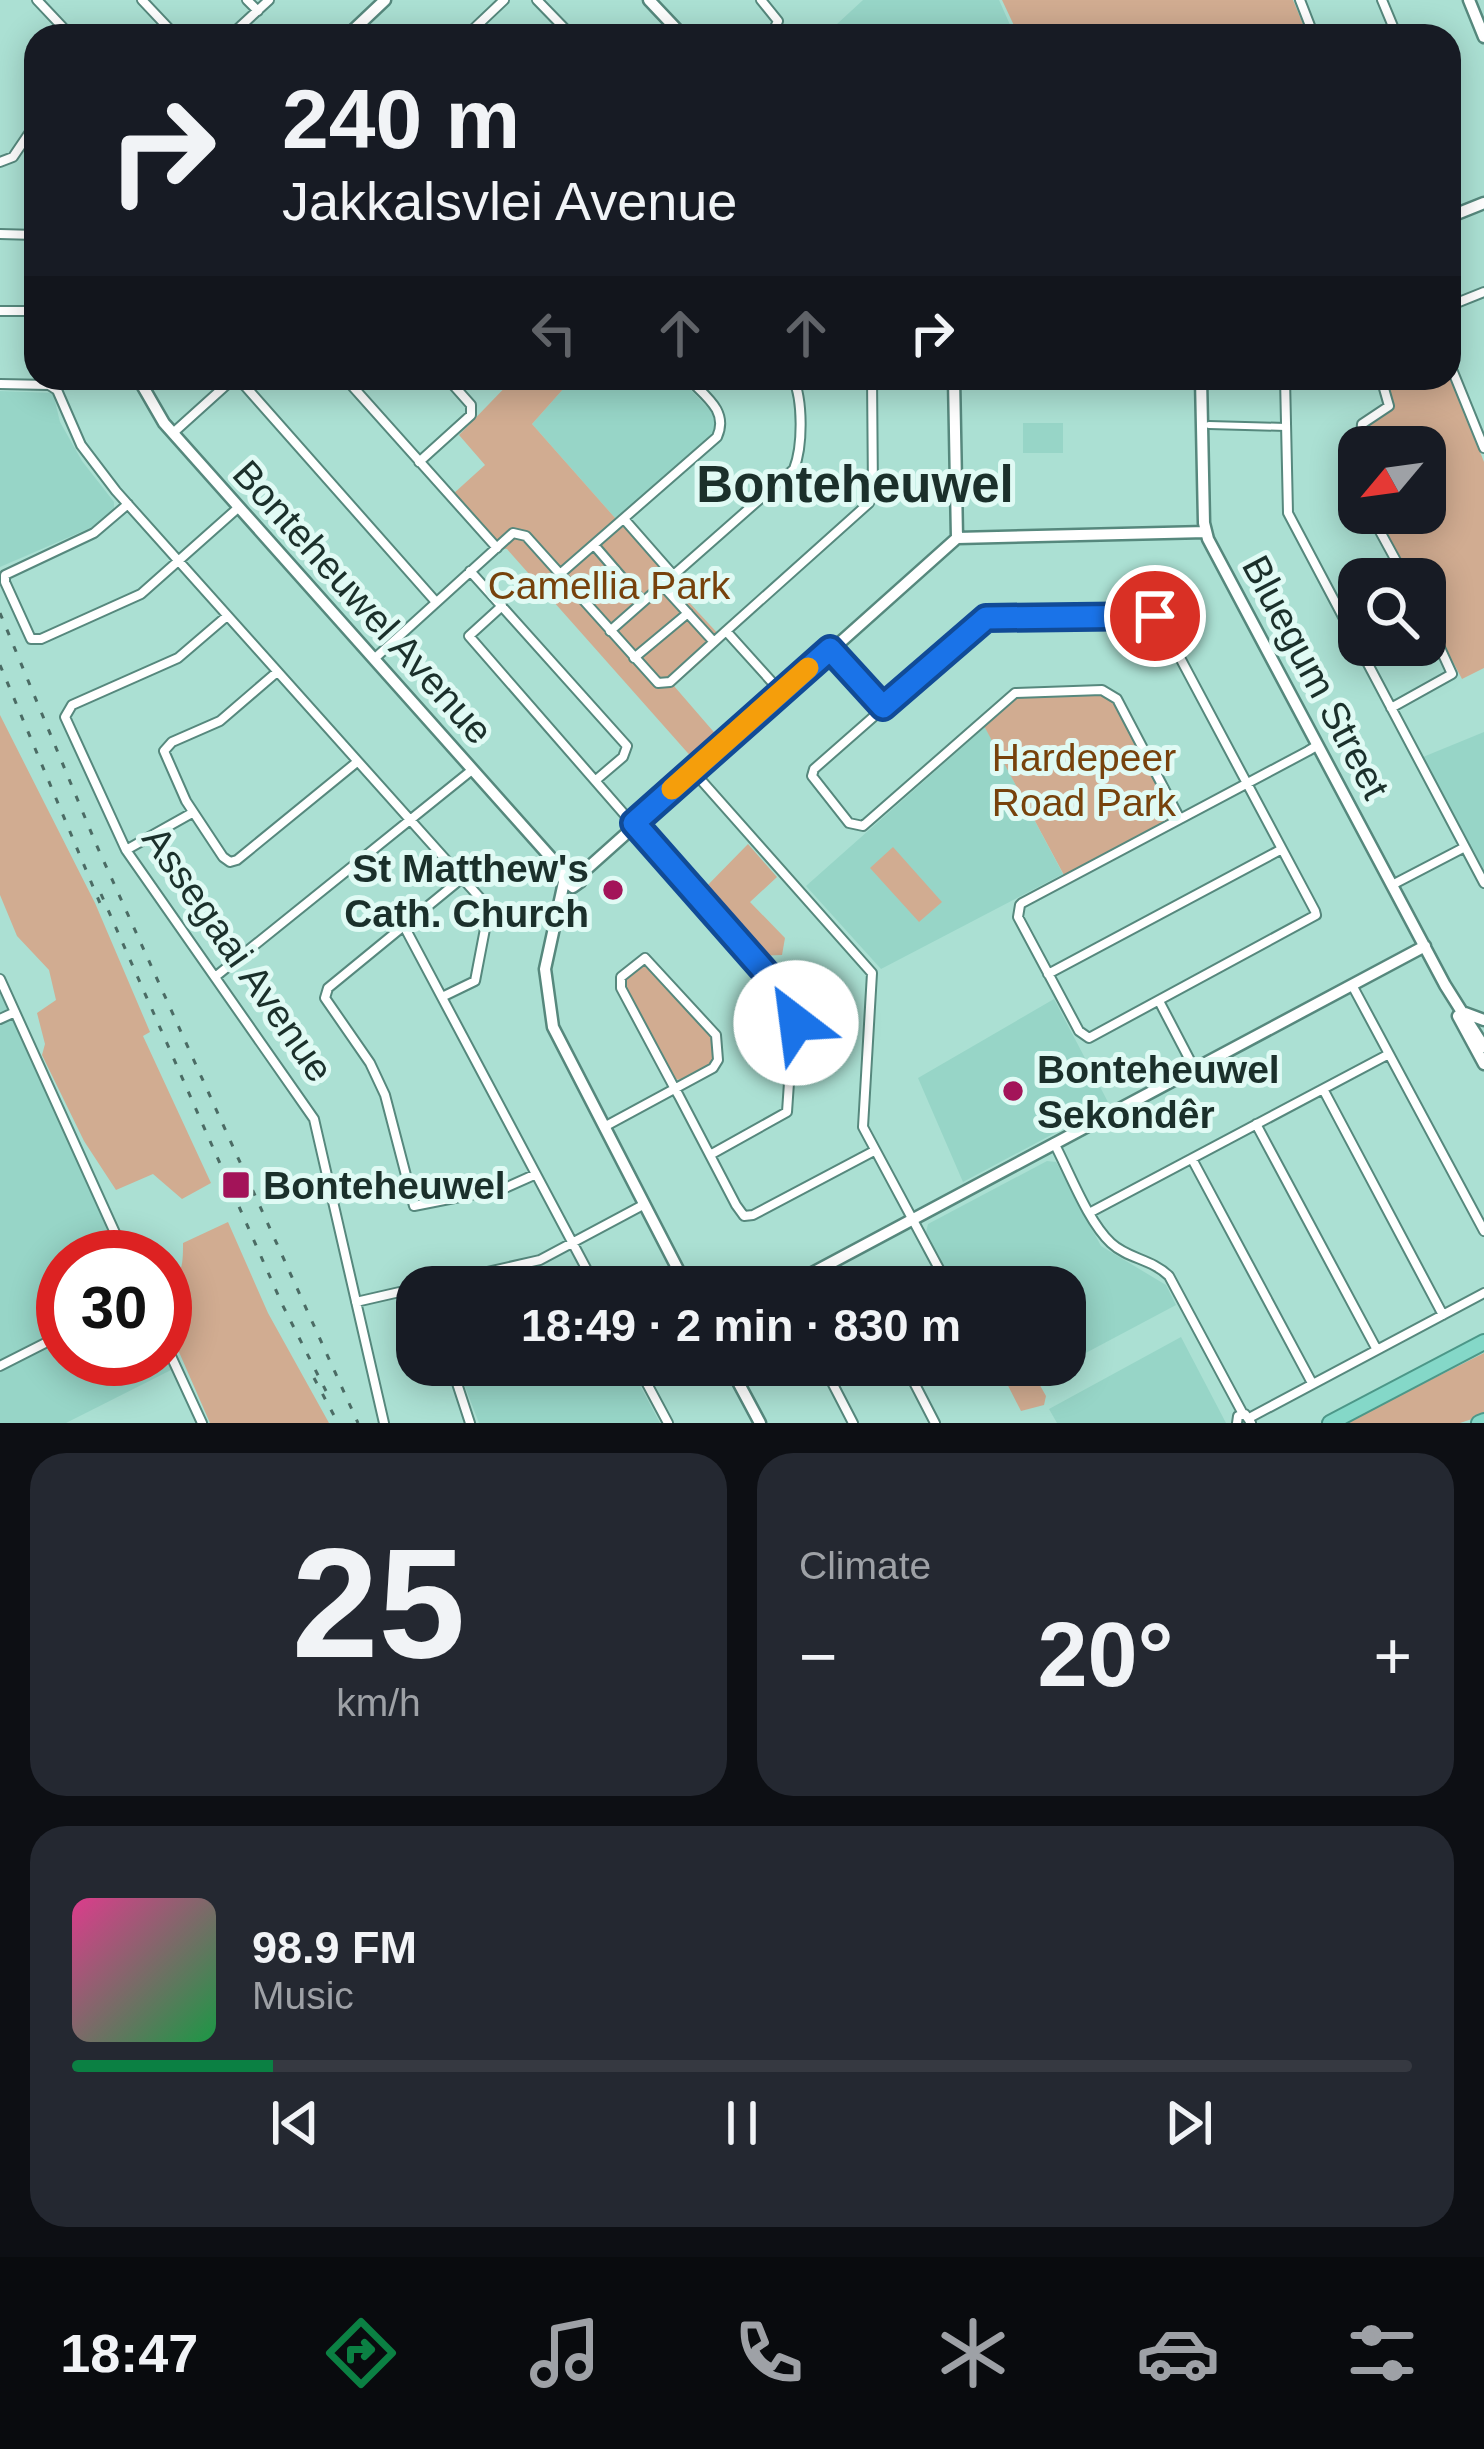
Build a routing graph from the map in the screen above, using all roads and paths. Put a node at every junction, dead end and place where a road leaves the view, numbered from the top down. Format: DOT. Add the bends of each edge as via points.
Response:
graph roads {
  1 [pos="37,0"];
  2 [pos="142,0"];
  3 [pos="247,0"];
  4 [pos="269,0"];
  5 [pos="385,0"];
  6 [pos="504,0"];
  7 [pos="537,0"];
  8 [pos="649,0"];
  9 [pos="761,0"];
  10 [pos="1470,0"];
  11 [pos="258,10"];
  12 [pos="60,24"];
  13 [pos="165,24"];
  14 [pos="243,24"];
  15 [pos="364,24"];
  16 [pos="479,24"];
  17 [pos="560,24"];
  18 [pos="672,24"];
  19 [pos="776,24"];
  20 [pos="1484,37"];
  21 [pos="24,141"];
  22 [pos="0,162"];
  23 [pos="57,390"];
  24 [pos="144,390"];
  25 [pos="222,390"];
  26 [pos="247,390"];
  27 [pos="356,390"];
  28 [pos="457,390"];
  29 [pos="699,390"];
  30 [pos="797,390"];
  31 [pos="872,390"];
  32 [pos="954,390"];
  33 [pos="1202,390"];
  34 [pos="1286,390"];
  35 [pos="1384,390"];
  36 [pos="1460,390"];
  37 [pos="1209,425"];
  38 [pos="1362,426"];
  39 [pos="1286,427"];
  40 [pos="173,433"];
  41 [pos="1484,448"];
  42 [pos="419,462"];
  43 [pos="128,504"];
  44 [pos="239,507"];
  45 [pos="624,519"];
  46 [pos="1206,532"];
  47 [pos="957,538"];
  48 [pos="594,545"];
  49 [pos="497,548"];
  50 [pos="178,561"];
  51 [pos="470,572"];
  52 [pos="560,574"];
  53 [pos="674,576"];
  54 [pos="663,586"];
  55 [pos="436,602"];
  56 [pos="643,602"];
  57 [pos="502,606"];
  58 [pos="688,613"];
  59 [pos="227,616"];
  60 [pos="610,631"];
  61 [pos="726,632"];
  62 [pos="715,642"];
  63 [pos="830,649"];
  64 [pos="374,658"];
  65 [pos="634,658"];
  66 [pos="1446,659"];
  67 [pos="277,671"];
  68 [pos="781,692"];
  69 [pos="883,707"];
  70 [pos="1391,708"];
  71 [pos="1318,746"];
  72 [pos="357,762"];
  73 [pos="472,770"];
  74 [pos="693,771"];
  75 [pos="596,780"];
  76 [pos="1247,784"];
  77 [pos="192,813"];
  78 [pos="1180,819"];
  79 [pos="410,821"];
  80 [pos="634,823"];
  81 [pos="1465,847"];
  82 [pos="1282,849"];
  83 [pos="126,850"];
  84 [pos="571,876"];
  85 [pos="461,879"];
  86 [pos="1484,883"];
  87 [pos="1392,885"];
  88 [pos="404,926"];
  89 [pos="1424,946"];
  90 [pos="1048,974"];
  91 [pos="215,977"];
  92 [pos="0,979"];
  93 [pos="1352,985"];
  94 [pos="1445,986"];
  95 [pos="442,997"];
  96 [pos="1159,1001"];
  97 [pos="1462,1010"];
  98 [pos="15,1012"];
  99 [pos="0,1019"];
  100 [pos="1484,1020"];
  101 [pos="1480,1040"];
  102 [pos="1389,1054"];
  103 [pos="1484,1064"];
  104 [pos="1194,1068"];
  105 [pos="675,1089"];
  106 [pos="1323,1089"];
  107 [pos="1256,1124"];
  108 [pos="603,1128"];
  109 [pos="1054,1143"];
  110 [pos="874,1151"];
  111 [pos="710,1154"];
  112 [pos="1192,1159"];
  113 [pos="534,1174"];
  114 [pos="644,1205"];
  115 [pos="1091,1213"];
  116 [pos="912,1219"];
  117 [pos="114,1230"];
  118 [pos="1484,1231"];
  119 [pos="572,1243"];
  120 [pos="515,1266"];
  121 [pos="585,1266"];
  122 [pos="676,1266"];
  123 [pos="825,1266"];
  124 [pos="937,1266"];
  125 [pos="396,1292"];
  126 [pos="1484,1293"];
  127 [pos="356,1302"];
  128 [pos="1443,1315"];
  129 [pos="1484,1342"];
  130 [pos="36,1348"];
  131 [pos="1376,1348"];
  132 [pos="0,1366"];
  133 [pos="1312,1383"];
  134 [pos="185,1386"];
  135 [pos="458,1386"];
  136 [pos="648,1386"];
  137 [pos="740,1386"];
  138 [pos="834,1386"];
  139 [pos="915,1386"];
  140 [pos="1245,1419"];
  141 [pos="202,1423"];
  142 [pos="384,1423"];
  143 [pos="470,1423"];
  144 [pos="668,1423"];
  145 [pos="760,1423"];
  146 [pos="853,1423"];
  147 [pos="935,1423"];
  148 [pos="1330,1423"];
  1 -- 12 [label="street"];
  2 -- 13 [label="street"];
  3 -- 11 [label="street"];
  4 -- 11 [label="street"];
  5 -- 15 [label="street"];
  6 -- 16 [label="street"];
  7 -- 17 [label="street"];
  8 -- 18 [label="street"];
  9 -- 19 [label="street"];
  10 -- 20 [label="street"];
  11 -- 14 [label="street"];
  21 -- 22 [label="street"];
  23 -- 43 [label="street" via="81,445"];
  24 -- 40 [label="street, Bonteheuwel Avenue"];
  25 -- 40 [label="street"];
  26 -- 55 [label="street"];
  27 -- 42 [label="street"];
  28 -- 42 [label="street" via="471,416"];
  29 -- 45 [label="street" via="719,412 720,433"];
  30 -- 53 [label="street" via="794,469"];
  31 -- 61 [label="street" via="869,503"];
  32 -- 47 [label="street"];
  33 -- 46 [label="street, Bluegum Street"];
  34 -- 39 [label="street"];
  35 -- 38 [label="street" via="1389,406"];
  36 -- 41 [label="street"];
  37 -- 39 [label="street"];
  39 -- 70 [label="street" via="1288,513"];
  40 -- 44 [label="street, Bonteheuwel Avenue"];
  42 -- 49 [label="street"];
  43 -- 50 [label="street"];
  43 -- 50 [label="street" via="94,533 7,572 4,582 31,639 135,598"];
  44 -- 50 [label="street"];
  44 -- 64 [label="street, Bonteheuwel Avenue"];
  45 -- 48 [label="street"];
  45 -- 53 [label="street"];
  46 -- 47 [label="street"];
  46 -- 71 [label="street, Bluegum Street"];
  47 -- 63 [label="street"];
  48 -- 52 [label="street"];
  48 -- 56 [label="street"];
  49 -- 51 [label="street"];
  49 -- 52 [label="street" via="520,532"];
  50 -- 59 [label="street"];
  51 -- 55 [label="street"];
  51 -- 57 [label="street"];
  52 -- 60 [label="street"];
  53 -- 54 [label="street"];
  54 -- 56 [label="street"];
  54 -- 58 [label="street"];
  55 -- 64 [label="street"];
  56 -- 60 [label="street"];
  57 -- 75 [label="street" via="627,746"];
  57 -- 75 [label="street" via="470,636"];
  58 -- 62 [label="street"];
  58 -- 65 [label="street"];
  59 -- 67 [label="street"];
  59 -- 83 [label="street, Assegaai Avenue" via="178,658 67,710"];
  60 -- 65 [label="street"];
  61 -- 62 [label="street"];
  61 -- 68 [label="street"];
  62 -- 65 [label="street" via="664,684"];
  63 -- 68 [label="street"];
  63 -- 69 [label="street"];
  64 -- 73 [label="street, Bonteheuwel Avenue"];
  66 -- 70 [label="street" via="1453,674"];
  67 -- 72 [label="street"];
  67 -- 77 [label="street" via="220,721 166,747"];
  68 -- 74 [label="street"];
  69 -- 76 [label="street" via="986,618 1152,615"];
  69 -- 78 [label="street" via="812,773 854,827 1022,692 1111,693"];
  70 -- 81 [label="street"];
  71 -- 76 [label="street"];
  71 -- 87 [label="street, Bluegum Street"];
  72 -- 77 [label="street" via="234,861"];
  72 -- 79 [label="street"];
  73 -- 79 [label="street"];
  73 -- 84 [label="street, Bonteheuwel Avenue"];
  74 -- 80 [label="street"];
  74 -- 110 [label="street" via="872,973 863,1122"];
  75 -- 80 [label="street"];
  76 -- 78 [label="street"];
  76 -- 82 [label="street"];
  77 -- 83 [label="street"];
  78 -- 90 [label="street" via="1020,904 1017,915"];
  79 -- 85 [label="street"];
  79 -- 91 [label="street"];
  80 -- 84 [label="street"];
  80 -- 111 [label="street" via="794,1009 788,1112"];
  81 -- 86 [label="street"];
  81 -- 87 [label="street"];
  82 -- 90 [label="street"];
  82 -- 96 [label="street" via="1315,917"];
  83 -- 91 [label="street, Assegaai Avenue"];
  84 -- 108 [label="street" via="546,960 548,1005"];
  85 -- 88 [label="street"];
  85 -- 95 [label="street" via="491,914 475,981"];
  87 -- 89 [label="street, Bluegum Street"];
  88 -- 95 [label="street"];
  88 -- 113 [label="street" via="324,994 387,1099 411,1203 464,1198"];
  89 -- 93 [label="street"];
  89 -- 94 [label="street, Bluegum Street"];
  90 -- 96 [label="street" via="1084,1037"];
  91 -- 127 [label="street, Assegaai Avenue" via="314,1119"];
  92 -- 98 [label="street"];
  93 -- 102 [label="street"];
  93 -- 104 [label="street"];
  94 -- 97 [label="street, Bluegum Street"];
  94 -- 101 [label="street, Bluegum Street"];
  95 -- 113 [label="street"];
  96 -- 104 [label="street"];
  97 -- 100 [label="street"];
  97 -- 101 [label="street, Bluegum Street"];
  98 -- 99 [label="street"];
  98 -- 117 [label="street"];
  101 -- 103 [label="street, Bluegum Street"];
  102 -- 106 [label="street"];
  102 -- 118 [label="street"];
  104 -- 109 [label="street"];
  105 -- 105 [label="street" via="620,984 645,958 719,1041 716,1065"];
  105 -- 108 [label="street"];
  105 -- 111 [label="street"];
  106 -- 107 [label="street"];
  106 -- 128 [label="street"];
  107 -- 112 [label="street"];
  107 -- 131 [label="street"];
  108 -- 114 [label="street"];
  109 -- 115 [label="street"];
  109 -- 116 [label="street"];
  110 -- 111 [label="street" via="748,1216"];
  110 -- 116 [label="street"];
  112 -- 115 [label="street"];
  112 -- 133 [label="street"];
  113 -- 119 [label="street"];
  114 -- 119 [label="street"];
  114 -- 122 [label="street"];
  115 -- 140 [label="street" via="1116,1248 1168,1276"];
  116 -- 123 [label="street"];
  116 -- 124 [label="street"];
  119 -- 120 [label="street"];
  119 -- 121 [label="street"];
  125 -- 127 [label="street"];
  126 -- 128 [label="street"];
  127 -- 142 [label="street, Assegaai Avenue"];
  128 -- 131 [label="street"];
  129 -- 148 [label="highway"];
  130 -- 132 [label="street"];
  131 -- 133 [label="street"];
  133 -- 140 [label="street"];
  134 -- 141 [label="street"];
  135 -- 143 [label="street"];
  136 -- 144 [label="street"];
  137 -- 145 [label="street"];
  138 -- 146 [label="street"];
  139 -- 147 [label="street"];
}
